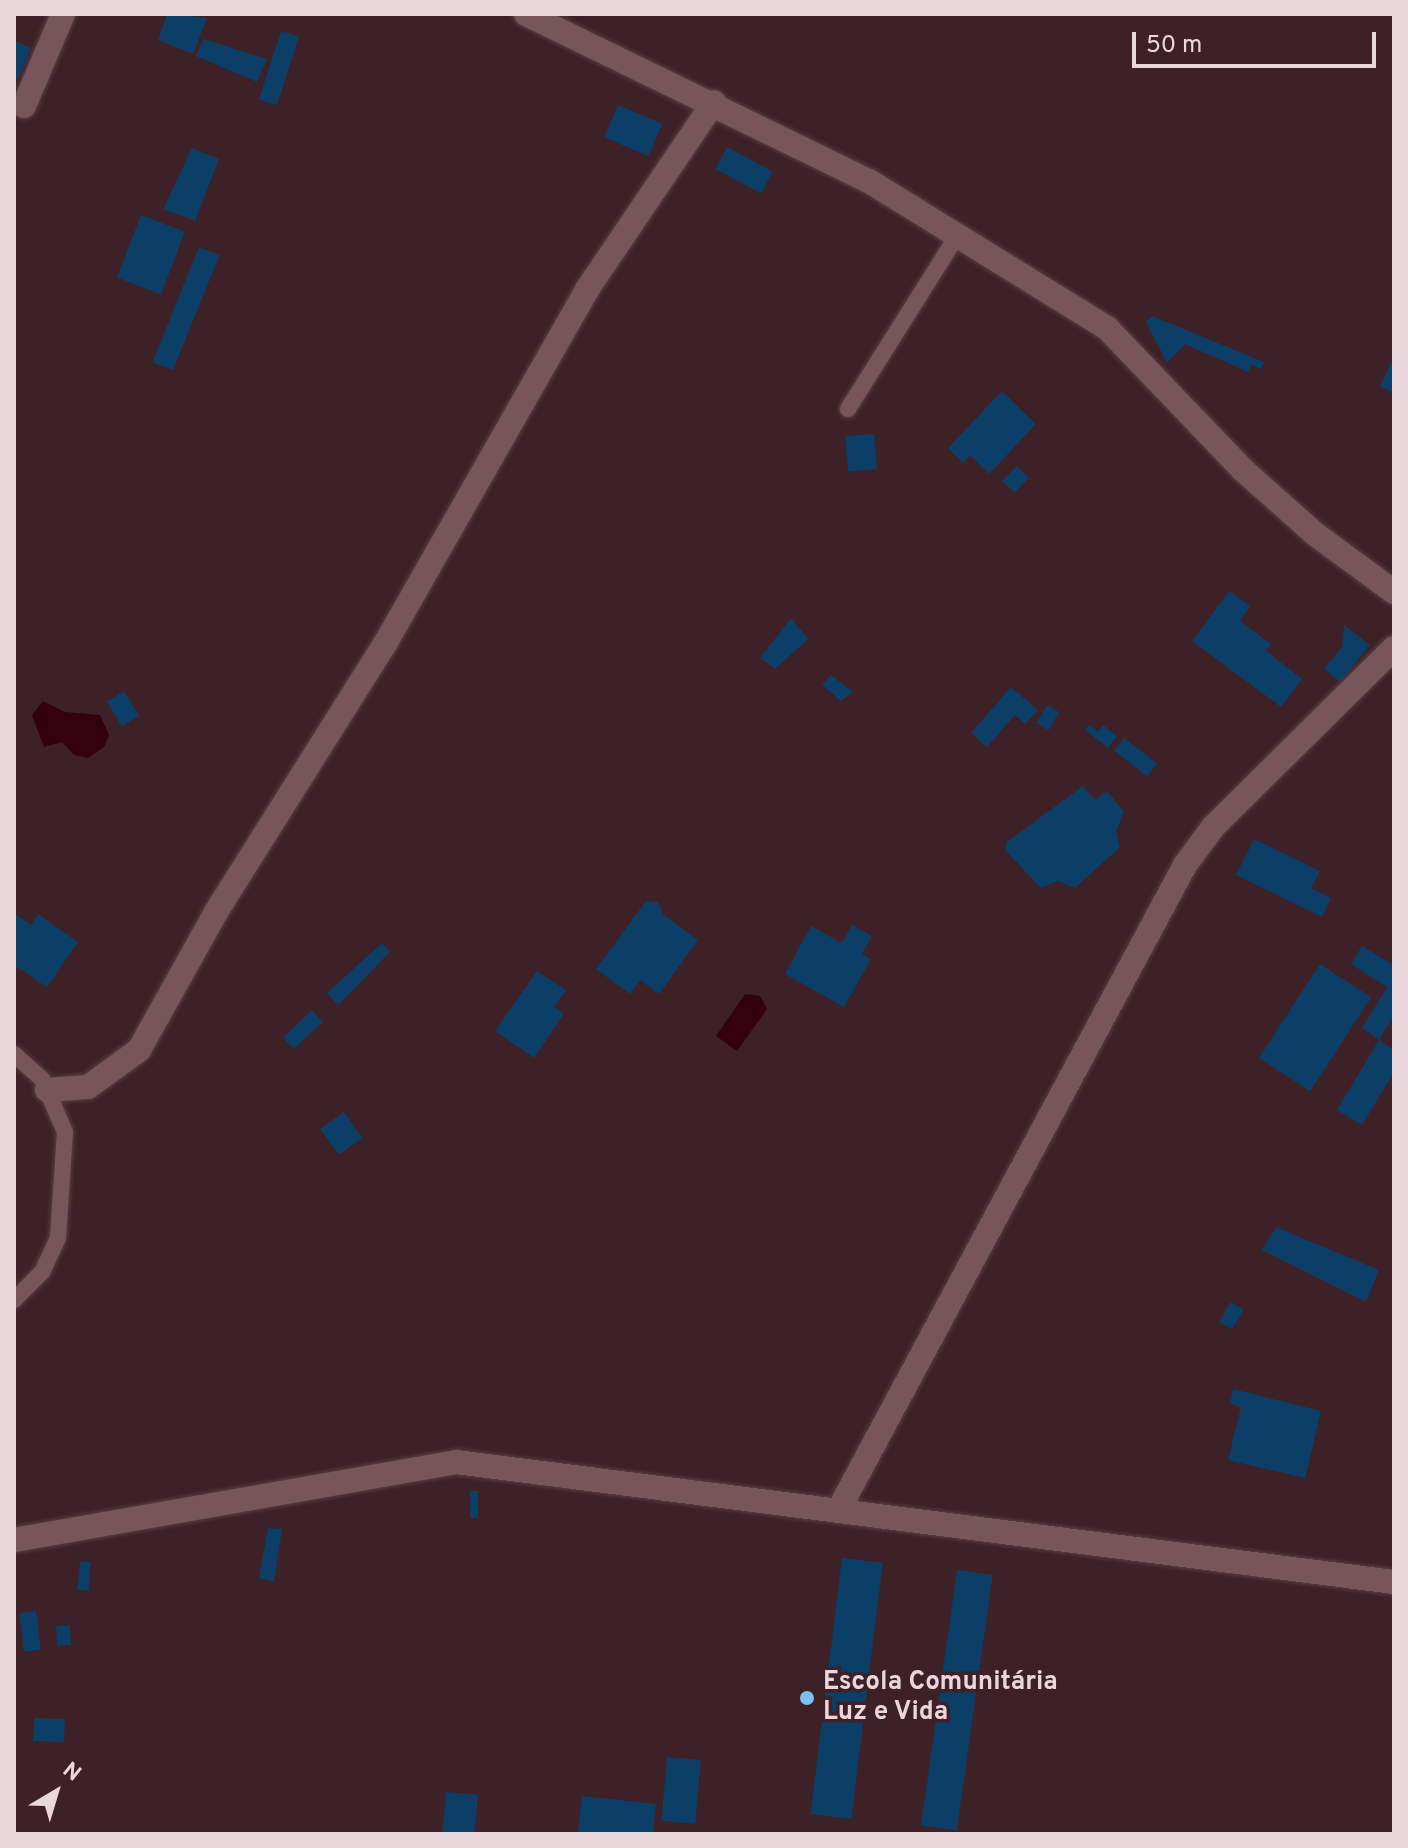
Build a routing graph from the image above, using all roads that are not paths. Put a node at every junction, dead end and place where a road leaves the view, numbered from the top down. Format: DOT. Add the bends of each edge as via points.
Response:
graph roads {
  1 [pos="63,14"];
  2 [pos="526,14"];
  3 [pos="714,102"];
  4 [pos="24,106"];
  5 [pos="959,233"];
  6 [pos="848,409"];
  7 [pos="1394,592"];
  8 [pos="1394,648"];
  9 [pos="14,1054"];
  10 [pos="47,1090"];
  11 [pos="14,1300"];
  12 [pos="839,1509"];
  13 [pos="14,1540"];
  14 [pos="1394,1582"];
  1 -- 4 [label="street"];
  2 -- 3 [label="street"];
  3 -- 5 [label="street"];
  3 -- 10 [label="street" via="586,291 385,644 216,912 139,1050 88,1087"];
  5 -- 6 [label="lane"];
  5 -- 7 [label="street" via="1107,328 1243,470 1315,534"];
  8 -- 12 [label="street" via="1214,826 1185,865"];
  9 -- 10 [label="lane"];
  10 -- 11 [label="lane" via="65,1132 58,1238 42,1272"];
  12 -- 13 [label="street" via="456,1462"];
  12 -- 14 [label="street"];
}
